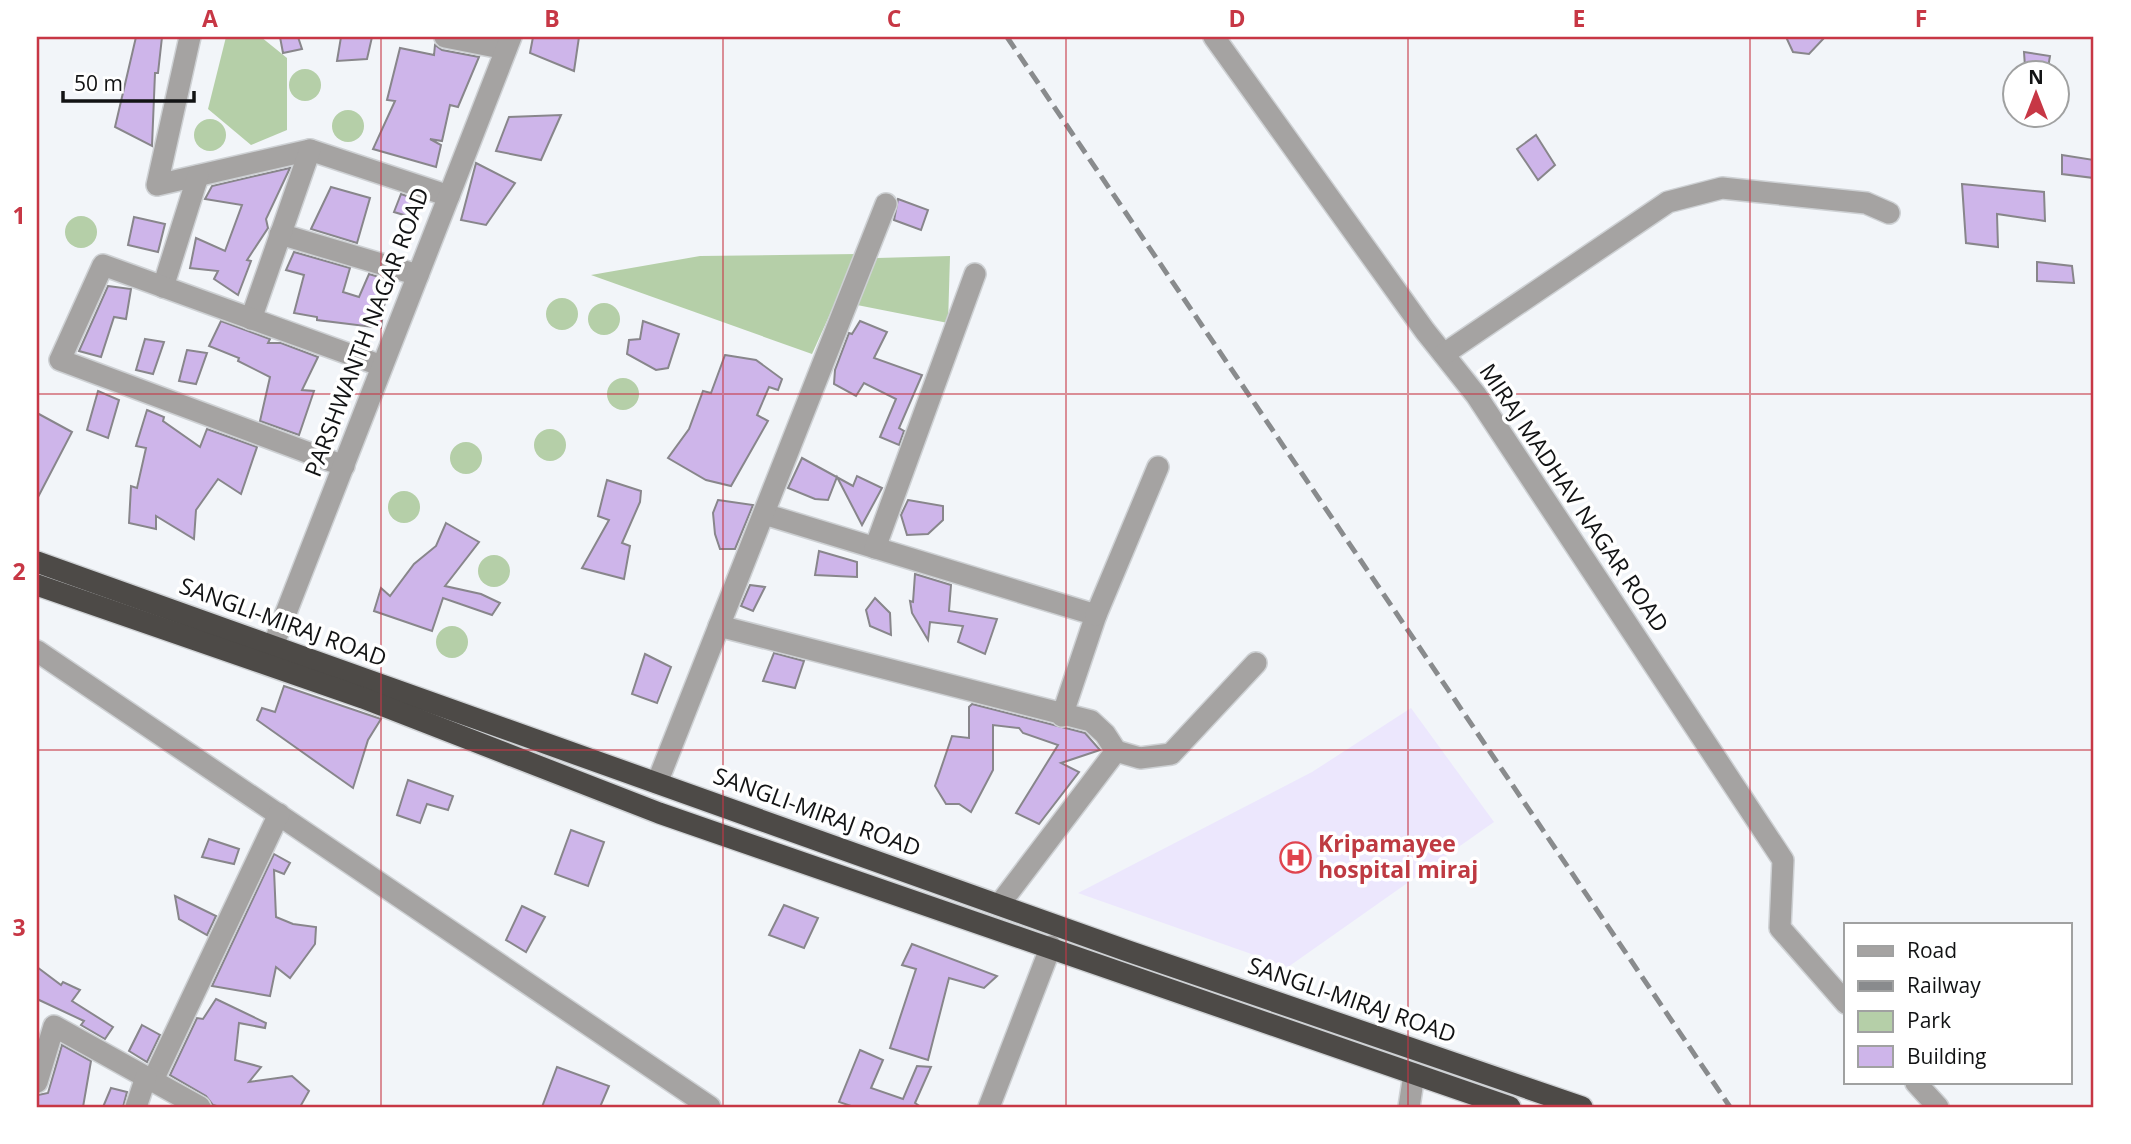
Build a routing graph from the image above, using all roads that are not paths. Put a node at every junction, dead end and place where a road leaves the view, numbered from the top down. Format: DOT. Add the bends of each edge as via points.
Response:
graph roads {
  1 [pos="190,37"];
  2 [pos="445,37"];
  3 [pos="1214,37"];
  4 [pos="508,43"];
  5 [pos="310,150"];
  6 [pos="198,176"];
  7 [pos="449,196"];
  8 [pos="886,204"];
  9 [pos="1889,213"];
  10 [pos="280,234"];
  11 [pos="975,274"];
  12 [pos="418,275"];
  13 [pos="163,287"];
  14 [pos="251,318"];
  15 [pos="1444,354"];
  16 [pos="382,366"];
  17 [pos="344,466"];
  18 [pos="1158,467"];
  19 [pos="764,514"];
  20 [pos="875,548"];
  21 [pos="37,562"];
  22 [pos="37,585"];
  23 [pos="1096,615"];
  24 [pos="719,626"];
  25 [pos="273,646"];
  26 [pos="37,651"];
  27 [pos="1256,663"];
  28 [pos="1062,716"];
  29 [pos="1116,751"];
  30 [pos="657,783"];
  31 [pos="279,814"];
  32 [pos="999,905"];
  33 [pos="1051,946"];
  34 [pos="1844,1001"];
  35 [pos="1415,1074"];
  36 [pos="150,1078"];
  37 [pos="37,1082"];
  38 [pos="1917,1084"];
  39 [pos="196,1106"];
  40 [pos="136,1107"];
  41 [pos="710,1107"];
  42 [pos="989,1107"];
  43 [pos="1409,1107"];
  44 [pos="1510,1107"];
  45 [pos="1582,1107"];
  46 [pos="1938,1107"];
  1 -- 6 [label="street" via="157,185"];
  2 -- 4 [label="street"];
  3 -- 15 [label="street, MIRAJ MADHAV NAGAR ROAD"];
  4 -- 7 [label="street, PARSHWANTH NAGAR ROAD"];
  5 -- 6 [label="street"];
  5 -- 7 [label="street"];
  5 -- 10 [label="street"];
  6 -- 13 [label="street"];
  7 -- 12 [label="street, PARSHWANTH NAGAR ROAD"];
  8 -- 19 [label="street"];
  9 -- 15 [label="street" via="1866,203 1722,188 1668,202"];
  10 -- 12 [label="street"];
  10 -- 14 [label="street"];
  11 -- 20 [label="street"];
  12 -- 16 [label="street, PARSHWANTH NAGAR ROAD"];
  13 -- 14 [label="street"];
  13 -- 17 [label="street" via="103,265 60,360"];
  14 -- 16 [label="street"];
  15 -- 34 [label="street, MIRAJ MADHAV NAGAR ROAD" via="1476,395 1783,860 1780,928"];
  16 -- 17 [label="street, PARSHWANTH NAGAR ROAD"];
  17 -- 25 [label="street, PARSHWANTH NAGAR ROAD"];
  18 -- 23 [label="street"];
  19 -- 20 [label="street"];
  19 -- 24 [label="street"];
  20 -- 23 [label="street"];
  21 -- 25 [label="highway, SANGLI-MIRAJ ROAD"];
  22 -- 33 [label="highway, SANGLI-MIRAJ ROAD" via="363,698 659,813"];
  23 -- 28 [label="street"];
  24 -- 28 [label="street"];
  24 -- 30 [label="street"];
  25 -- 30 [label="highway, SANGLI-MIRAJ ROAD"];
  26 -- 31 [label="street"];
  27 -- 29 [label="street" via="1171,754 1140,758"];
  28 -- 29 [label="street" via="1091,721"];
  29 -- 32 [label="street"];
  30 -- 32 [label="highway, SANGLI-MIRAJ ROAD"];
  31 -- 36 [label="street"];
  31 -- 41 [label="street"];
  32 -- 45 [label="highway, SANGLI-MIRAJ ROAD"];
  33 -- 35 [label="highway, SANGLI-MIRAJ ROAD"];
  33 -- 42 [label="street"];
  35 -- 43 [label="street"];
  35 -- 44 [label="highway, SANGLI-MIRAJ ROAD"];
  36 -- 37 [label="street" via="54,1026"];
  36 -- 39 [label="street"];
  36 -- 40 [label="street"];
  38 -- 46 [label="street"];
}
